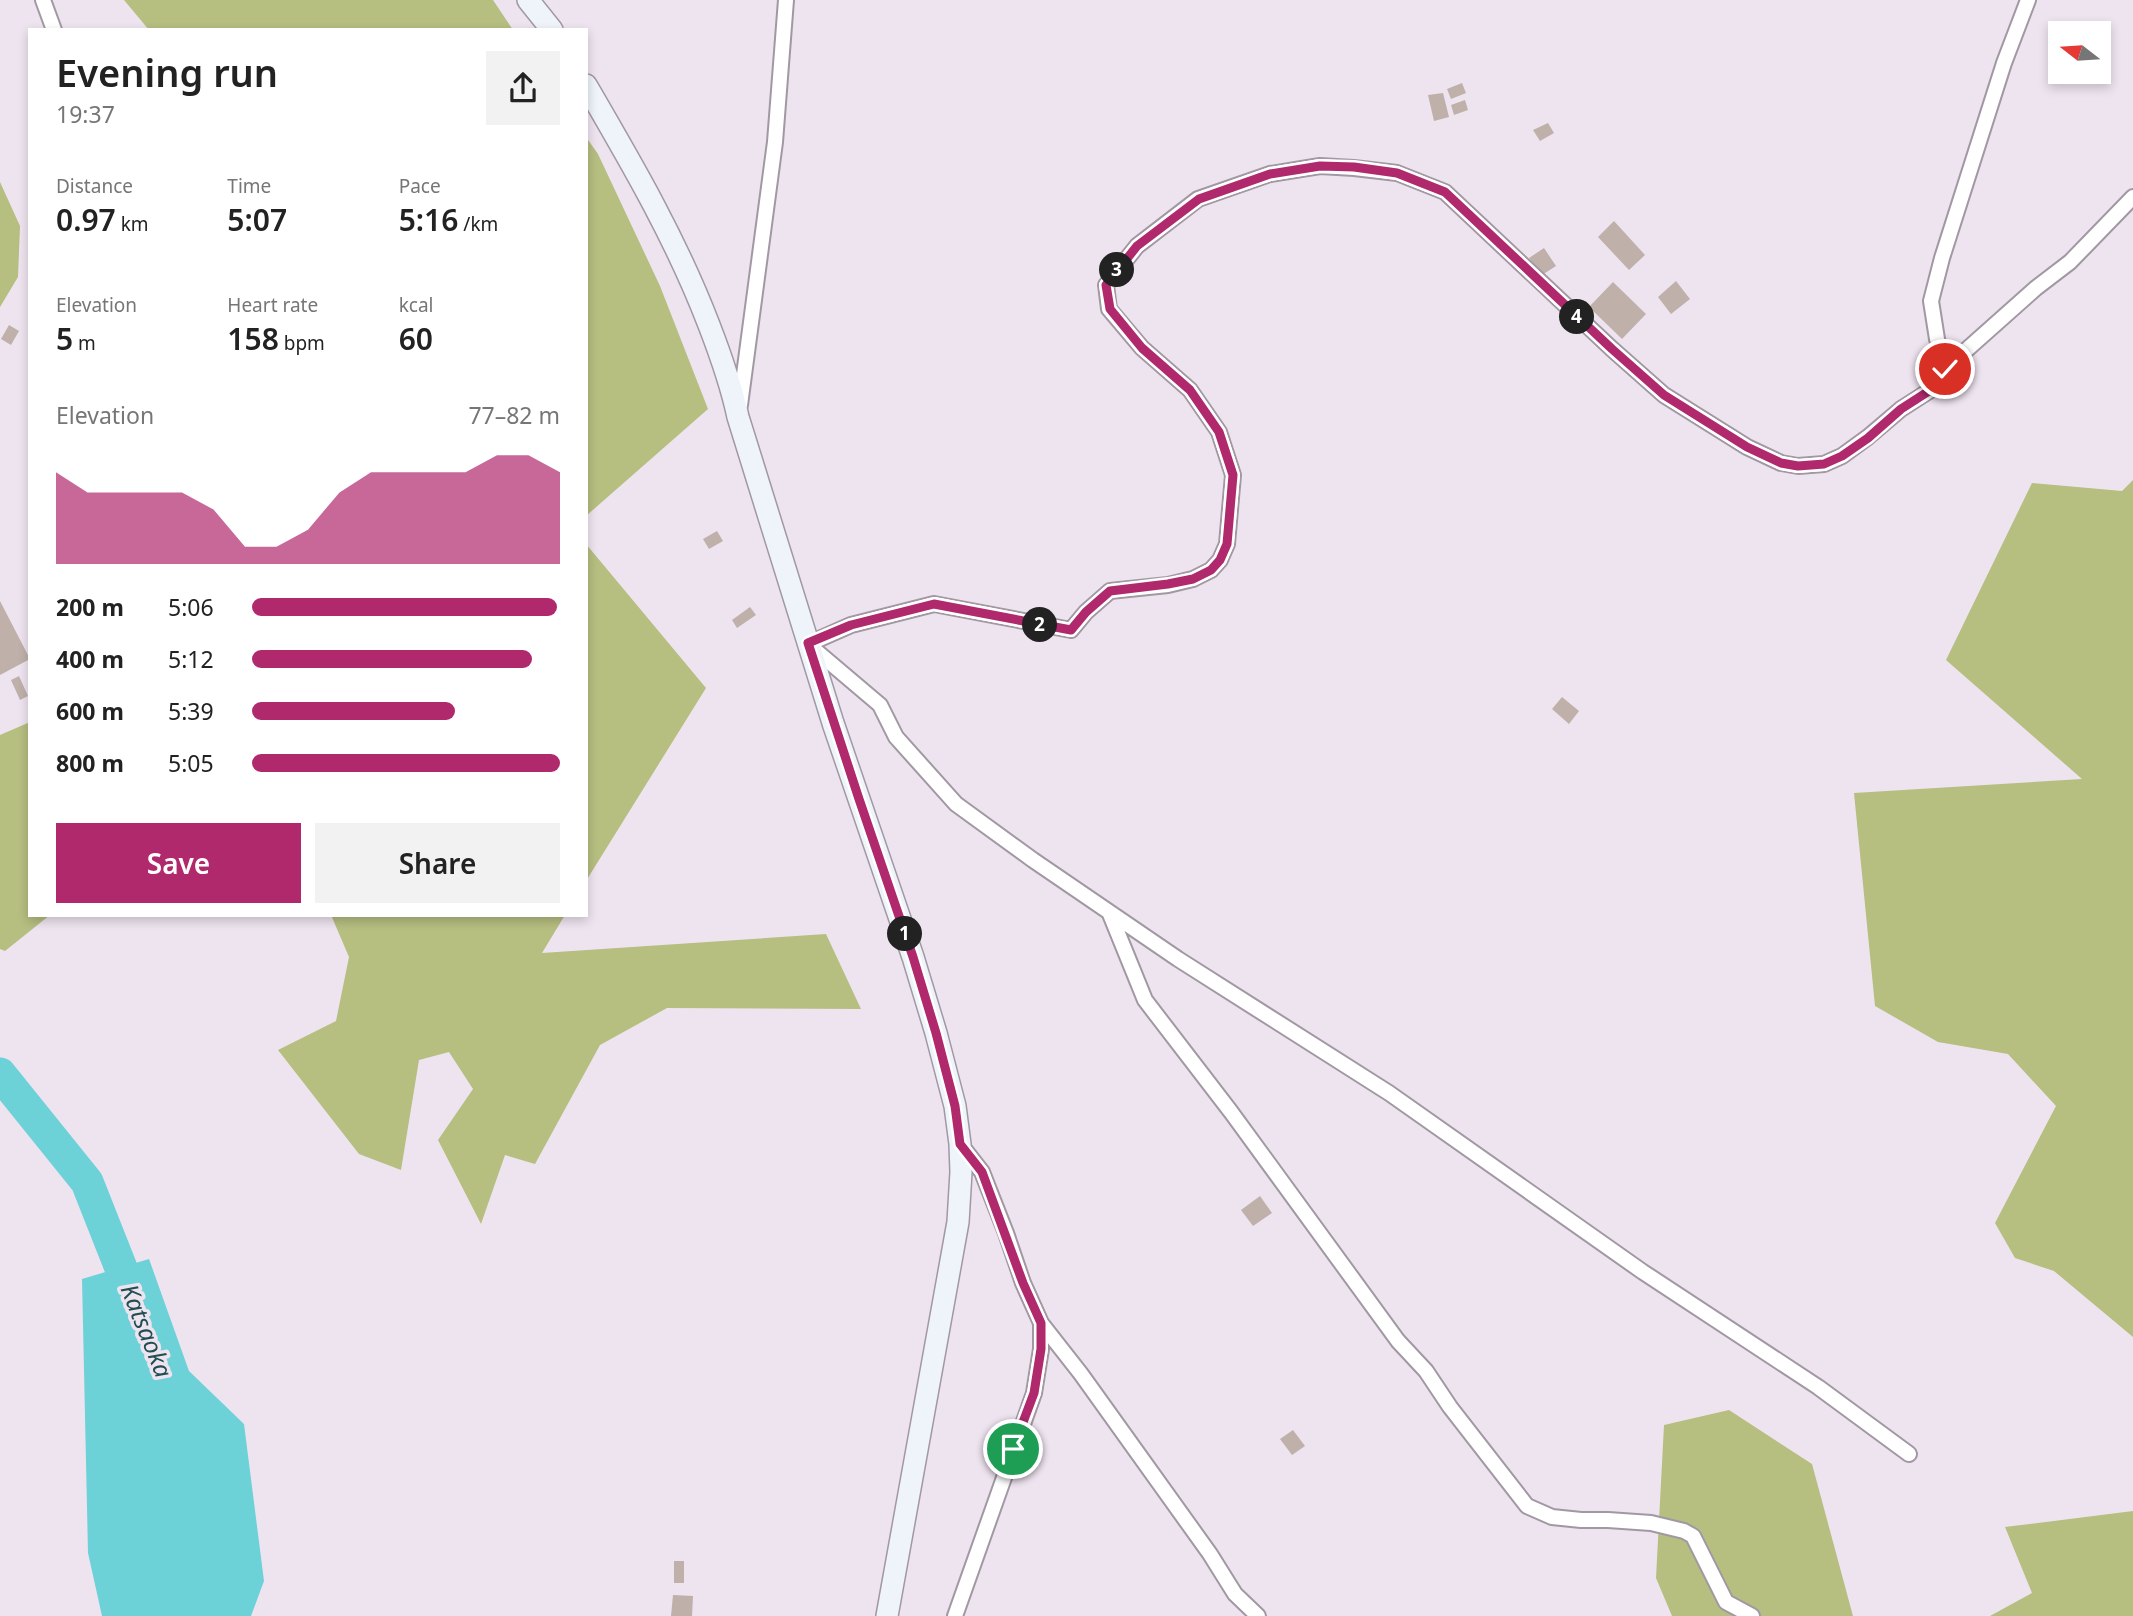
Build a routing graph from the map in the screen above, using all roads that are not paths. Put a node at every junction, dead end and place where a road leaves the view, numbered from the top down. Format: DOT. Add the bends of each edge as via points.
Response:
graph roads {
  1 [pos="43,0"];
  2 [pos="528,0"];
  3 [pos="786,0"];
  4 [pos="2028,0"];
  5 [pos="53,28"];
  6 [pos="550,28"];
  7 [pos="588,89"];
  8 [pos="2133,197"];
  9 [pos="1945,369"];
  10 [pos="738,417"];
  11 [pos="808,643"];
  12 [pos="1109,912"];
  13 [pos="960,1144"];
  14 [pos="1041,1323"];
  15 [pos="1909,1454"];
  16 [pos="887,1616"];
  17 [pos="956,1616"];
  18 [pos="1258,1616"];
  19 [pos="1752,1616"];
  1 -- 5 [label="street"];
  2 -- 6 [label="main road"];
  3 -- 10 [label="street" via="775,142"];
  4 -- 9 [label="street" via="2004,63 1931,301"];
  7 -- 10 [label="main road" via="671,235 732,384"];
  8 -- 9 [label="street" via="2070,262"];
  9 -- 11 [label="street" via="1929,391 1842,456 1824,464 1781,463 1664,395 1445,192 1397,173 1354,167 1320,166 1270,174 1199,199 1137,246 1106,285 1110,309 1142,348 1190,390 1219,432 1233,475 1227,544 1211,570 1181,582 1110,591 1071,630 934,604 851,625"];
  10 -- 11 [label="main road"];
  11 -- 12 [label="street" via="880,705 896,737 956,804"];
  11 -- 13 [label="main road" via="913,957 955,1106"];
  12 -- 15 [label="street" via="1389,1093"];
  12 -- 19 [label="street" via="1146,1000 1398,1341 1426,1371 1527,1506 1552,1517 1651,1523 1684,1531 1693,1536 1726,1602"];
  13 -- 14 [label="street" via="982,1172"];
  13 -- 16 [label="main road" via="958,1222"];
  14 -- 17 [label="street" via="1034,1393"];
  14 -- 18 [label="street" via="1235,1594"];
}
